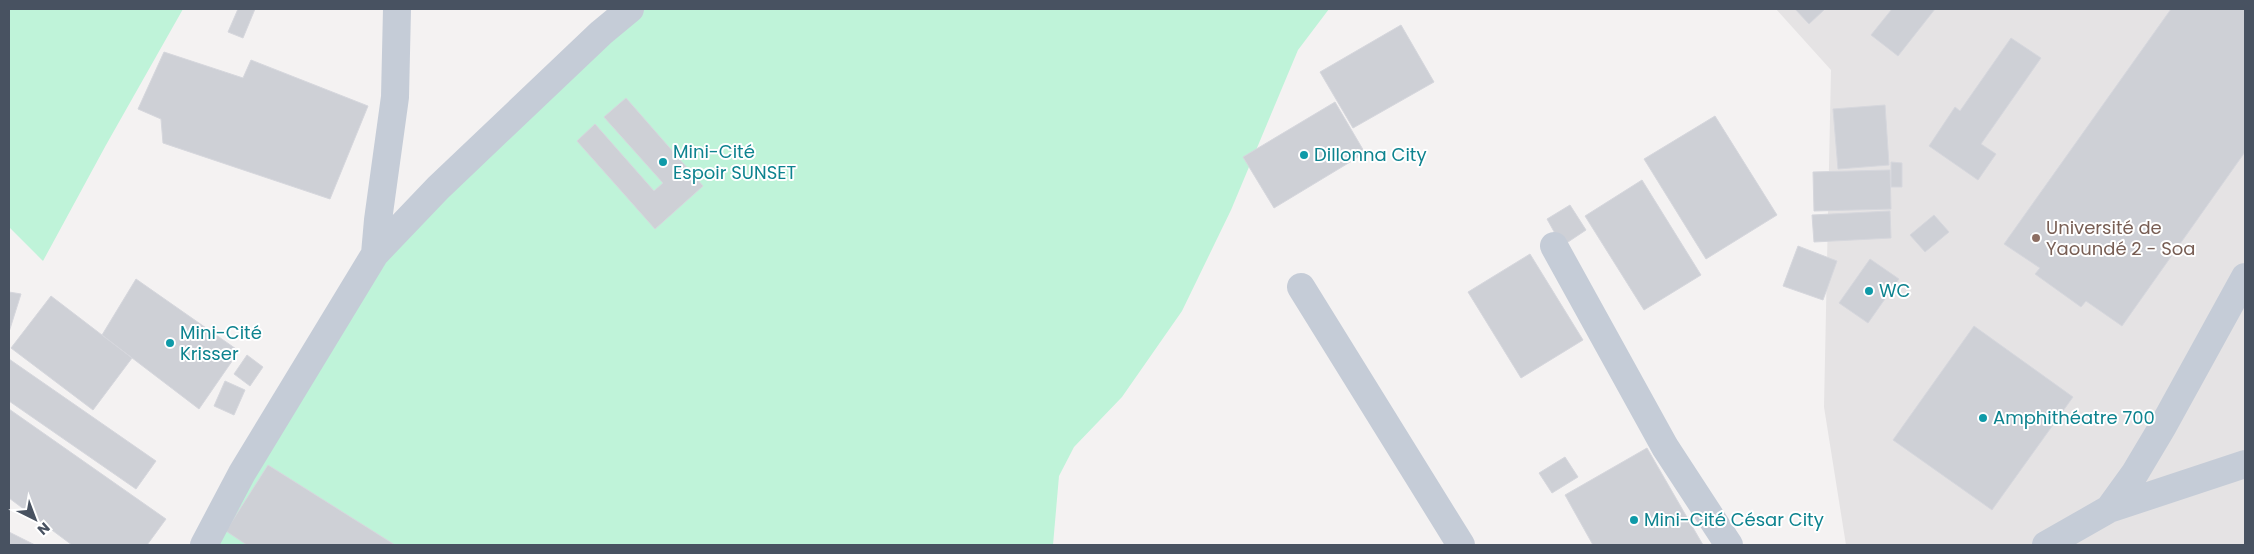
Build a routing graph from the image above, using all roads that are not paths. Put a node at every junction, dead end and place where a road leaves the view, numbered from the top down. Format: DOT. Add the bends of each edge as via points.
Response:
graph roads {
  1 [pos="397,9"];
  2 [pos="630,9"];
  3 [pos="1554,246"];
  4 [pos="375,254"];
  5 [pos="2245,277"];
  6 [pos="1301,287"];
  7 [pos="2245,464"];
  8 [pos="2109,509"];
  9 [pos="204,545"];
  10 [pos="1461,545"];
  11 [pos="1729,545"];
  12 [pos="2046,545"];
  1 -- 4 [label="street" via="395,98"];
  2 -- 4 [label="street" via="438,188"];
  3 -- 11 [label="street" via="1666,446"];
  4 -- 9 [label="street" via="242,474"];
  5 -- 8 [label="street" via="2154,442"];
  6 -- 10 [label="street"];
  7 -- 8 [label="street"];
  8 -- 12 [label="street"];
}
